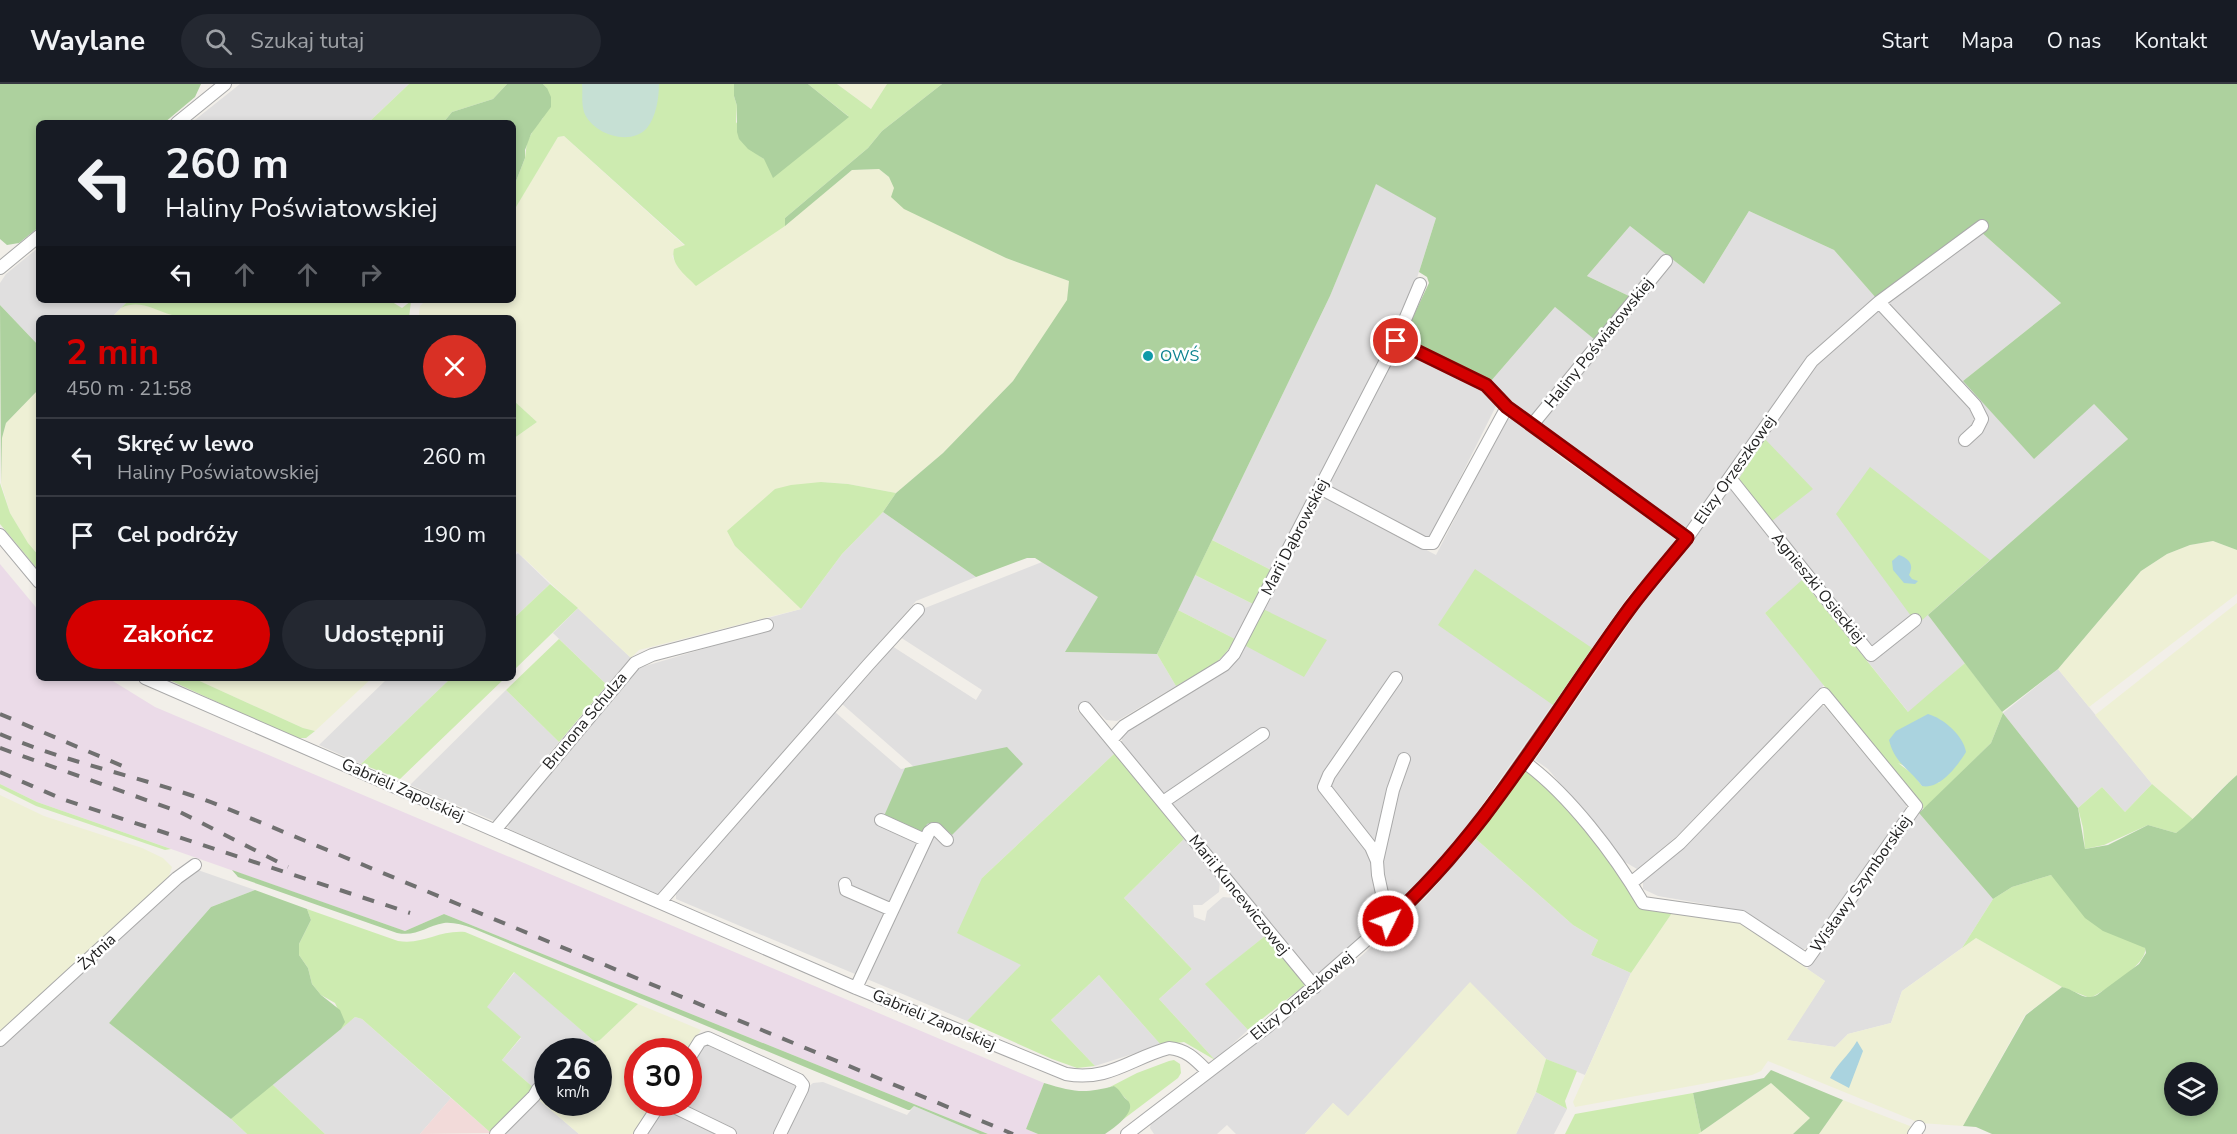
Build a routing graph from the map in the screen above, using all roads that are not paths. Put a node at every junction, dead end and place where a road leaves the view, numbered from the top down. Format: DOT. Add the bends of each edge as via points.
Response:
graph roads {
  1 [pos="225,84"];
  2 [pos="181,120"];
  3 [pos="1982,226"];
  4 [pos="36,238"];
  5 [pos="1666,261"];
  6 [pos="0,268"];
  7 [pos="1420,284"];
  8 [pos="1879,302"];
  9 [pos="1396,341"];
  10 [pos="1507,407"];
  11 [pos="1532,425"];
  12 [pos="1965,440"];
  13 [pos="1730,478"];
  14 [pos="1320,488"];
  15 [pos="0,535"];
  16 [pos="1687,538"];
  17 [pos="36,578"];
  18 [pos="918,610"];
  19 [pos="1915,621"];
  20 [pos="767,626"];
  21 [pos="1395,678"];
  22 [pos="152,681"];
  23 [pos="1085,708"];
  24 [pos="1263,734"];
  25 [pos="1112,739"];
  26 [pos="1404,759"];
  27 [pos="1523,761"];
  28 [pos="1163,802"];
  29 [pos="881,820"];
  30 [pos="495,830"];
  31 [pos="925,840"];
  32 [pos="947,840"];
  33 [pos="1377,861"];
  34 [pos="195,865"];
  35 [pos="1631,883"];
  36 [pos="845,884"];
  37 [pos="660,902"];
  38 [pos="892,910"];
  39 [pos="1388,921"];
  40 [pos="1315,987"];
  41 [pos="856,988"];
  42 [pos="0,1040"];
  43 [pos="702,1040"];
  44 [pos="1207,1071"];
  45 [pos="534,1096"];
  46 [pos="652,1116"];
  47 [pos="692,1116"];
  48 [pos="496,1134"];
  49 [pos="640,1134"];
  50 [pos="730,1134"];
  51 [pos="780,1134"];
  52 [pos="1127,1134"];
  1 -- 2 [label="street"];
  3 -- 8 [label="street, Elizy Orzeszkowej"];
  4 -- 6 [label="street"];
  5 -- 11 [label="street, Haliny Poświatowskiej"];
  7 -- 9 [label="street, Marii Dąbrowskiej"];
  8 -- 12 [label="street" via="1974,405 1982,418"];
  8 -- 13 [label="street, Elizy Orzeszkowej" via="1812,361"];
  9 -- 10 [label="street" via="1486,385"];
  9 -- 14 [label="street, Marii Dąbrowskiej"];
  10 -- 11 [label="street"];
  10 -- 14 [label="street" via="1433,543 1424,543"];
  11 -- 16 [label="street"];
  13 -- 16 [label="street, Elizy Orzeszkowej"];
  13 -- 19 [label="street, Agnieszki Osieckiej" via="1871,655"];
  14 -- 25 [label="street, Marii Dąbrowskiej" via="1234,654 1224,665 1124,726"];
  15 -- 17 [label="street"];
  16 -- 27 [label="street, Elizy Orzeszkowej" via="1630,607"];
  18 -- 37 [label="street"];
  20 -- 30 [label="street, Brunona Schulza" via="652,655 635,663"];
  21 -- 33 [label="street" via="1324,787 1371,847"];
  22 -- 30 [label="street, Gabrieli Zapolskiej"];
  23 -- 25 [label="street, Marii Kuncewiczowej"];
  24 -- 28 [label="street"];
  25 -- 28 [label="street, Marii Kuncewiczowej"];
  26 -- 33 [label="street"];
  27 -- 35 [label="street, Wisławy Szymborskiej" via="1551,784"];
  27 -- 39 [label="street, Elizy Orzeszkowej" via="1449,860"];
  28 -- 40 [label="street, Marii Kuncewiczowej"];
  29 -- 31 [label="street"];
  30 -- 37 [label="street, Gabrieli Zapolskiej"];
  31 -- 32 [label="street" via="933,829"];
  31 -- 38 [label="street"];
  33 -- 39 [label="street"];
  34 -- 42 [label="street, Żytnia"];
  35 -- 35 [label="street, Wisławy Szymborskiej" via="1680,843 1824,694 1916,806 1808,960 1742,917 1643,903"];
  36 -- 38 [label="street" via="846,890"];
  37 -- 41 [label="street, Gabrieli Zapolskiej"];
  38 -- 41 [label="street"];
  39 -- 40 [label="street, Elizy Orzeszkowej"];
  40 -- 44 [label="street, Elizy Orzeszkowej"];
  41 -- 44 [label="street, Gabrieli Zapolskiej" via="1066,1074 1097,1076 1169,1048 1190,1054"];
  43 -- 51 [label="street" via="708,1038 803,1084"];
  44 -- 52 [label="street, Elizy Orzeszkowej"];
  45 -- 48 [label="street"];
  46 -- 49 [label="street"];
  47 -- 50 [label="street"];
}
